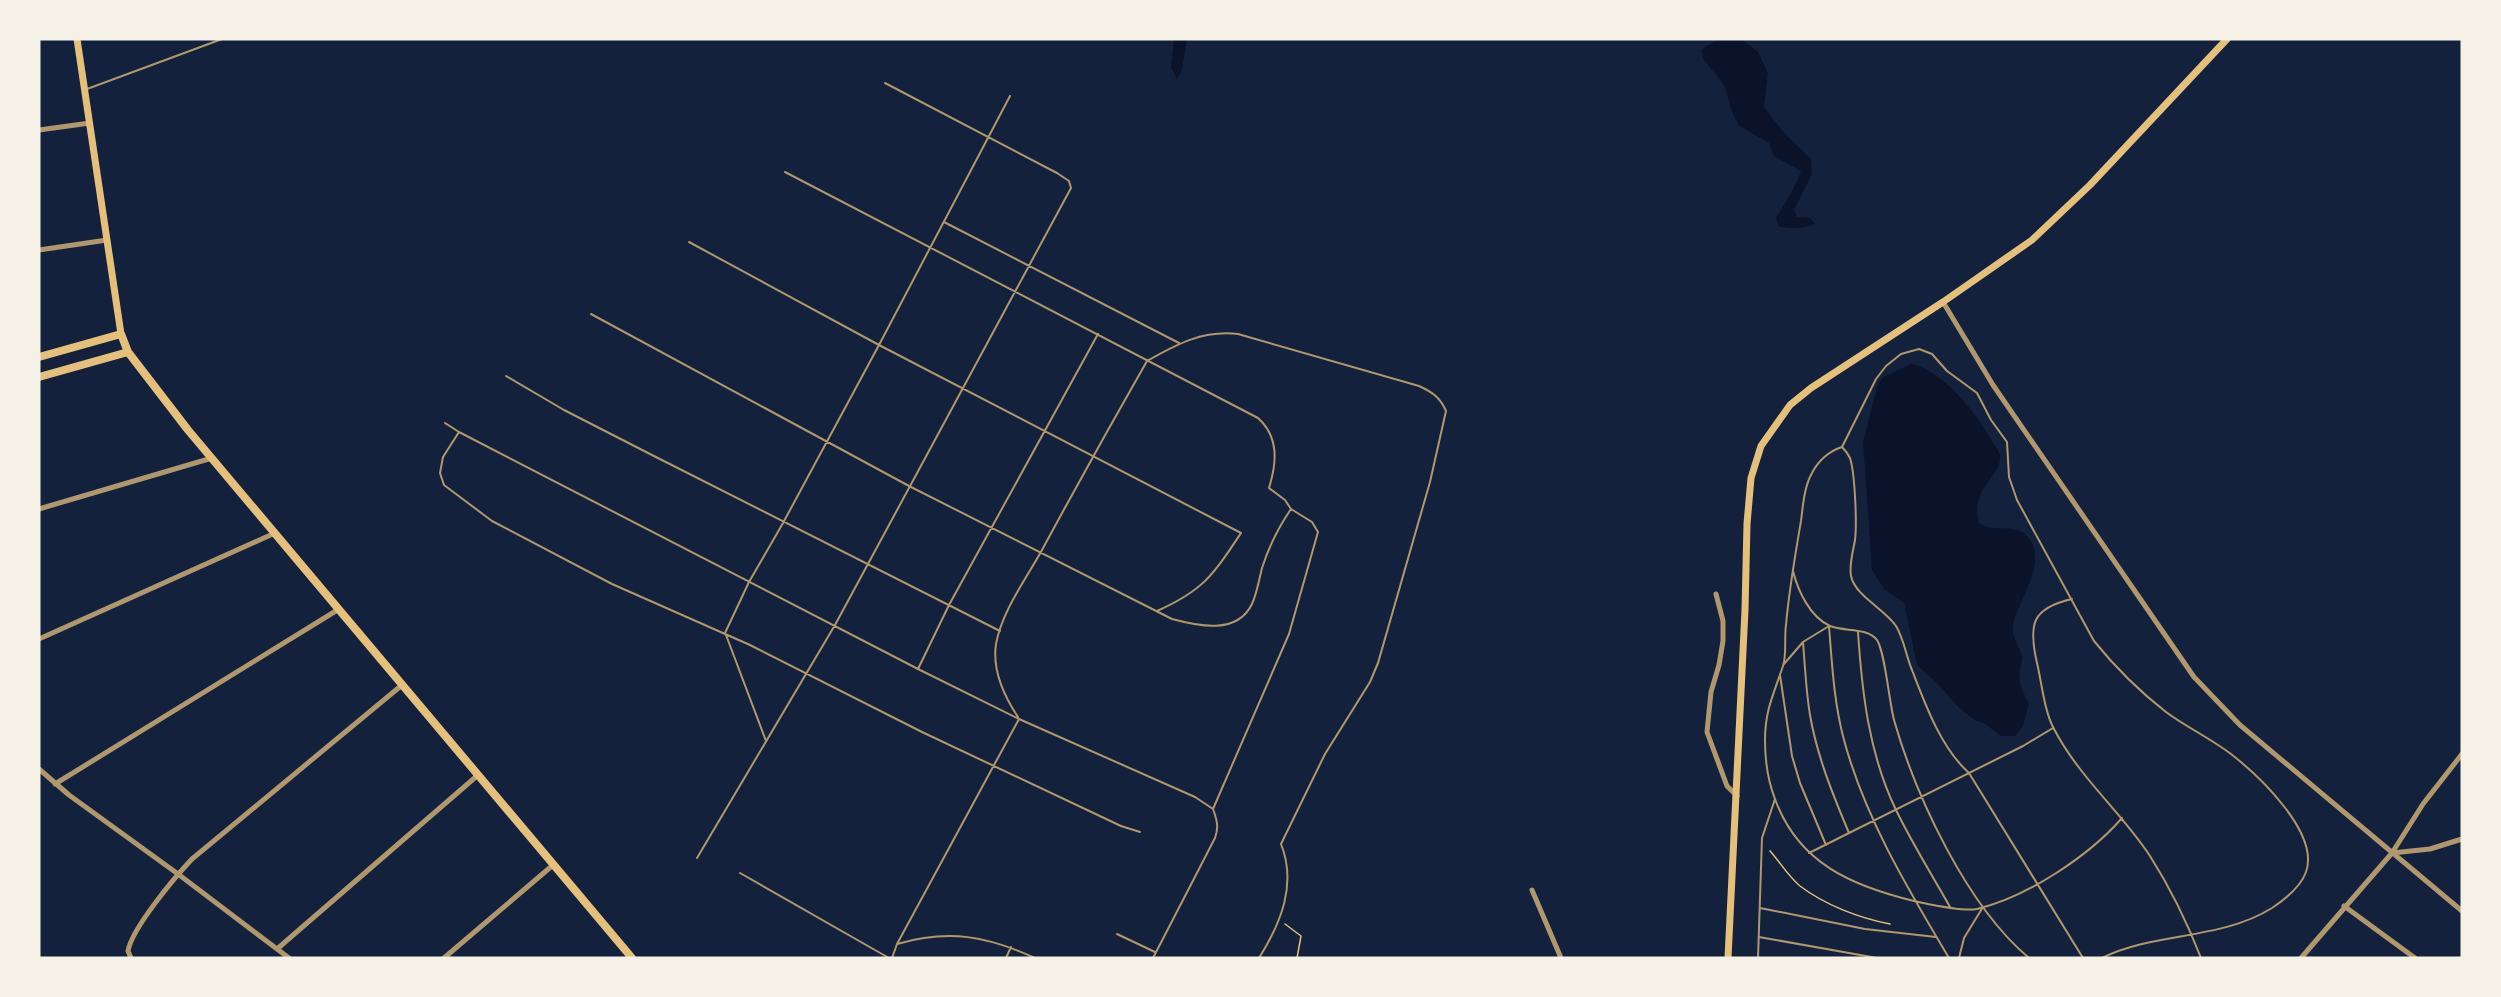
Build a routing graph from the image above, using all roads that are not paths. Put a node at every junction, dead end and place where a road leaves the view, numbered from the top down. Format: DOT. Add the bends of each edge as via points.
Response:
graph roads {
  1 [pos="77,39"];
  2 [pos="222,39"];
  3 [pos="2227,39"];
  4 [pos="885,83"];
  5 [pos="85,90"];
  6 [pos="1010,96"];
  7 [pos="90,123"];
  8 [pos="39,130"];
  9 [pos="988,137"];
  10 [pos="785,172"];
  11 [pos="944,221"];
  12 [pos="107,240"];
  13 [pos="689,242"];
  14 [pos="930,248"];
  15 [pos="39,250"];
  16 [pos="1028,266"];
  17 [pos="1015,292"];
  18 [pos="1943,302"];
  19 [pos="591,314"];
  20 [pos="121,334"];
  21 [pos="1098,334"];
  22 [pos="1179,344"];
  23 [pos="879,345"];
  24 [pos="128,352"];
  25 [pos="39,357"];
  26 [pos="1147,362"];
  27 [pos="506,376"];
  28 [pos="39,377"];
  29 [pos="962,389"];
  30 [pos="446,423"];
  31 [pos="1044,431"];
  32 [pos="459,432"];
  33 [pos="826,443"];
  34 [pos="1842,447"];
  35 [pos="1093,457"];
  36 [pos="212,458"];
  37 [pos="909,486"];
  38 [pos="39,509"];
  39 [pos="1291,509"];
  40 [pos="783,523"];
  41 [pos="992,527"];
  42 [pos="275,533"];
  43 [pos="1041,552"];
  44 [pos="867,564"];
  45 [pos="1793,569"];
  46 [pos="749,582"];
  47 [pos="1716,594"];
  48 [pos="2072,599"];
  49 [pos="949,605"];
  50 [pos="339,609"];
  51 [pos="1156,611"];
  52 [pos="835,625"];
  53 [pos="1829,626"];
  54 [pos="1000,631"];
  55 [pos="1858,632"];
  56 [pos="725,633"];
  57 [pos="39,639"];
  58 [pos="1803,642"];
  59 [pos="1783,665"];
  60 [pos="918,669"];
  61 [pos="807,672"];
  62 [pos="1779,672"];
  63 [pos="402,685"];
  64 [pos="1019,719"];
  65 [pos="2053,728"];
  66 [pos="766,741"];
  67 [pos="2462,754"];
  68 [pos="994,765"];
  69 [pos="39,770"];
  70 [pos="1969,773"];
  71 [pos="478,775"];
  72 [pos="56,784"];
  73 [pos="1737,796"];
  74 [pos="1922,797"];
  75 [pos="1775,799"];
  76 [pos="1213,808"];
  77 [pos="1896,810"];
  78 [pos="2122,818"];
  79 [pos="1873,821"];
  80 [pos="1140,832"];
  81 [pos="1849,833"];
  82 [pos="2462,839"];
  83 [pos="1826,845"];
  84 [pos="1809,853"];
  85 [pos="2392,854"];
  86 [pos="697,858"];
  87 [pos="554,865"];
  88 [pos="178,873"];
  89 [pos="740,873"];
  90 [pos="2036,885"];
  91 [pos="1532,890"];
  92 [pos="1915,901"];
  93 [pos="1950,906"];
  94 [pos="2344,906"];
  95 [pos="1983,907"];
  96 [pos="1760,908"];
  97 [pos="2462,911"];
  98 [pos="1117,934"];
  99 [pos="2192,934"];
  100 [pos="1759,937"];
  101 [pos="1936,937"];
  102 [pos="897,944"];
  103 [pos="1011,947"];
  104 [pos="277,949"];
  105 [pos="1156,952"];
  106 [pos="132,958"];
  107 [pos="289,958"];
  108 [pos="444,958"];
  109 [pos="632,958"];
  110 [pos="891,958"];
  111 [pos="1006,958"];
  112 [pos="1035,958"];
  113 [pos="1153,958"];
  114 [pos="1259,958"];
  115 [pos="1561,958"];
  116 [pos="1728,958"];
  117 [pos="1758,958"];
  118 [pos="1872,958"];
  119 [pos="1877,958"];
  120 [pos="1949,958"];
  121 [pos="1959,958"];
  122 [pos="2029,958"];
  123 [pos="2083,958"];
  124 [pos="2102,958"];
  125 [pos="2201,958"];
  126 [pos="2301,958"];
  127 [pos="2415,958"];
  1 -- 5 [label="main road"];
  2 -- 5 [label="lane"];
  3 -- 18 [label="main road" via="2090,185 2032,240"];
  4 -- 9 [label="lane"];
  5 -- 7 [label="main road"];
  6 -- 9 [label="lane"];
  7 -- 8 [label="street"];
  7 -- 12 [label="main road"];
  9 -- 11 [label="lane"];
  9 -- 16 [label="lane" via="1057,173 1070,184"];
  10 -- 14 [label="lane"];
  11 -- 14 [label="lane"];
  11 -- 16 [label="lane"];
  12 -- 15 [label="street"];
  12 -- 20 [label="main road"];
  13 -- 23 [label="lane"];
  14 -- 17 [label="lane"];
  14 -- 23 [label="lane"];
  16 -- 17 [label="lane"];
  16 -- 22 [label="lane"];
  17 -- 21 [label="lane"];
  17 -- 29 [label="lane"];
  18 -- 73 [label="main road" via="1811,388 1790,405 1761,446 1752,478 1747,524"];
  18 -- 85 [label="street" via="1993,384 2194,677 2240,725"];
  19 -- 33 [label="lane"];
  20 -- 24 [label="highway"];
  20 -- 25 [label="highway"];
  21 -- 26 [label="lane"];
  21 -- 31 [label="lane"];
  22 -- 26 [label="lane"];
  22 -- 114 [label="lane" via="1222,332 1257,338 1419,386 1434,393 1446,411 1427,493 1378,663 1320,762 1281,844 1288,870 1286,900 1273,936"];
  23 -- 29 [label="lane"];
  23 -- 33 [label="lane"];
  24 -- 28 [label="highway"];
  24 -- 36 [label="highway"];
  26 -- 35 [label="lane"];
  26 -- 39 [label="lane" via="1249,413 1268,427 1275,450 1269,488"];
  27 -- 40 [label="lane"];
  29 -- 31 [label="lane"];
  29 -- 37 [label="lane"];
  30 -- 32 [label="lane"];
  31 -- 35 [label="lane"];
  31 -- 41 [label="lane"];
  32 -- 46 [label="lane"];
  32 -- 56 [label="lane" via="443,457 440,473 444,485 460,499 585,571"];
  33 -- 37 [label="lane"];
  33 -- 40 [label="lane"];
  34 -- 45 [label="lane" via="1828,453 1812,472"];
  34 -- 48 [label="lane" via="1886,366 1912,349 1932,354 1947,372 1977,393 2003,434 2009,477 2017,500"];
  34 -- 70 [label="lane" via="1850,457 1853,473 1855,540 1851,575 1855,588 1897,627 1938,728"];
  35 -- 43 [label="lane"];
  35 -- 51 [label="lane" via="1241,533 1203,585"];
  36 -- 38 [label="street"];
  36 -- 42 [label="highway"];
  37 -- 41 [label="lane"];
  37 -- 44 [label="lane"];
  39 -- 51 [label="lane" via="1276,532 1254,602 1242,618 1215,626 1186,622"];
  39 -- 76 [label="lane" via="1316,526 1316,544 1289,634"];
  40 -- 44 [label="lane"];
  40 -- 46 [label="lane"];
  41 -- 43 [label="lane"];
  41 -- 49 [label="lane"];
  42 -- 50 [label="highway"];
  42 -- 57 [label="street"];
  43 -- 51 [label="lane"];
  43 -- 54 [label="lane"];
  44 -- 49 [label="lane"];
  44 -- 52 [label="lane"];
  45 -- 53 [label="lane" via="1797,589"];
  45 -- 59 [label="lane"];
  46 -- 52 [label="lane"];
  46 -- 56 [label="lane"];
  47 -- 73 [label="street" via="1723,641 1707,732 1726,786"];
  48 -- 65 [label="lane" via="2043,609 2034,633 2035,656"];
  48 -- 99 [label="lane" via="2094,641 2111,662 2168,713 2245,766 2280,802 2303,836 2306,871 2293,891 2271,908 2240,922"];
  49 -- 54 [label="lane"];
  49 -- 60 [label="lane"];
  50 -- 63 [label="highway"];
  50 -- 72 [label="street"];
  52 -- 60 [label="lane"];
  52 -- 61 [label="lane"];
  53 -- 55 [label="lane"];
  53 -- 58 [label="lane"];
  53 -- 79 [label="lane" via="1843,738"];
  54 -- 64 [label="lane" via="996,646 1000,684"];
  55 -- 74 [label="lane" via="1872,635 1882,651 1888,701"];
  55 -- 77 [label="lane" via="1868,726"];
  56 -- 61 [label="lane"];
  56 -- 66 [label="lane"];
  58 -- 59 [label="lane"];
  58 -- 81 [label="lane" via="1810,716 1830,788"];
  59 -- 62 [label="lane"];
  60 -- 64 [label="lane"];
  61 -- 66 [label="lane"];
  61 -- 68 [label="lane"];
  62 -- 75 [label="lane" via="1770,697 1765,740"];
  62 -- 83 [label="lane" via="1792,756"];
  63 -- 71 [label="highway"];
  63 -- 88 [label="street"];
  64 -- 68 [label="lane"];
  64 -- 76 [label="lane"];
  65 -- 70 [label="lane"];
  65 -- 78 [label="lane" via="2088,781"];
  66 -- 86 [label="lane"];
  67 -- 85 [label="street" via="2423,804"];
  68 -- 80 [label="lane"];
  68 -- 102 [label="lane"];
  69 -- 72 [label="street"];
  70 -- 74 [label="lane"];
  70 -- 90 [label="lane"];
  71 -- 87 [label="highway"];
  71 -- 104 [label="street"];
  72 -- 88 [label="street"];
  73 -- 116 [label="main road"];
  74 -- 77 [label="lane"];
  74 -- 95 [label="lane"];
  75 -- 84 [label="lane"];
  75 -- 96 [label="lane" via="1761,842"];
  76 -- 105 [label="lane" via="1217,820 1215,838"];
  77 -- 79 [label="lane"];
  77 -- 93 [label="lane"];
  78 -- 90 [label="lane" via="2096,845"];
  78 -- 99 [label="lane" via="2172,891"];
  79 -- 81 [label="lane"];
  79 -- 92 [label="lane"];
  81 -- 83 [label="lane"];
  82 -- 85 [label="street" via="2430,849"];
  83 -- 84 [label="lane"];
  84 -- 92 [label="lane" via="1845,879"];
  85 -- 94 [label="street"];
  85 -- 97 [label="street"];
  87 -- 108 [label="street"];
  87 -- 109 [label="highway"];
  88 -- 104 [label="street"];
  88 -- 106 [label="street" via="131,940 128,951"];
  89 -- 110 [label="lane"];
  90 -- 95 [label="lane"];
  90 -- 123 [label="lane"];
  91 -- 115 [label="street"];
  92 -- 93 [label="lane"];
  92 -- 101 [label="lane"];
  93 -- 95 [label="lane"];
  94 -- 126 [label="street"];
  94 -- 127 [label="street"];
  95 -- 121 [label="lane" via="1964,938"];
  95 -- 122 [label="lane"];
  96 -- 100 [label="lane"];
  96 -- 101 [label="lane" via="1865,929"];
  98 -- 105 [label="lane"];
  99 -- 124 [label="lane" via="2139,945"];
  99 -- 125 [label="lane"];
  100 -- 117 [label="lane"];
  100 -- 118 [label="lane"];
  101 -- 120 [label="lane"];
  102 -- 103 [label="lane" via="918,938 959,936"];
  102 -- 110 [label="lane"];
  103 -- 111 [label="lane"];
  103 -- 112 [label="lane"];
  104 -- 107 [label="street"];
  105 -- 113 [label="lane"];
  118 -- 119 [label="lane"];
}
